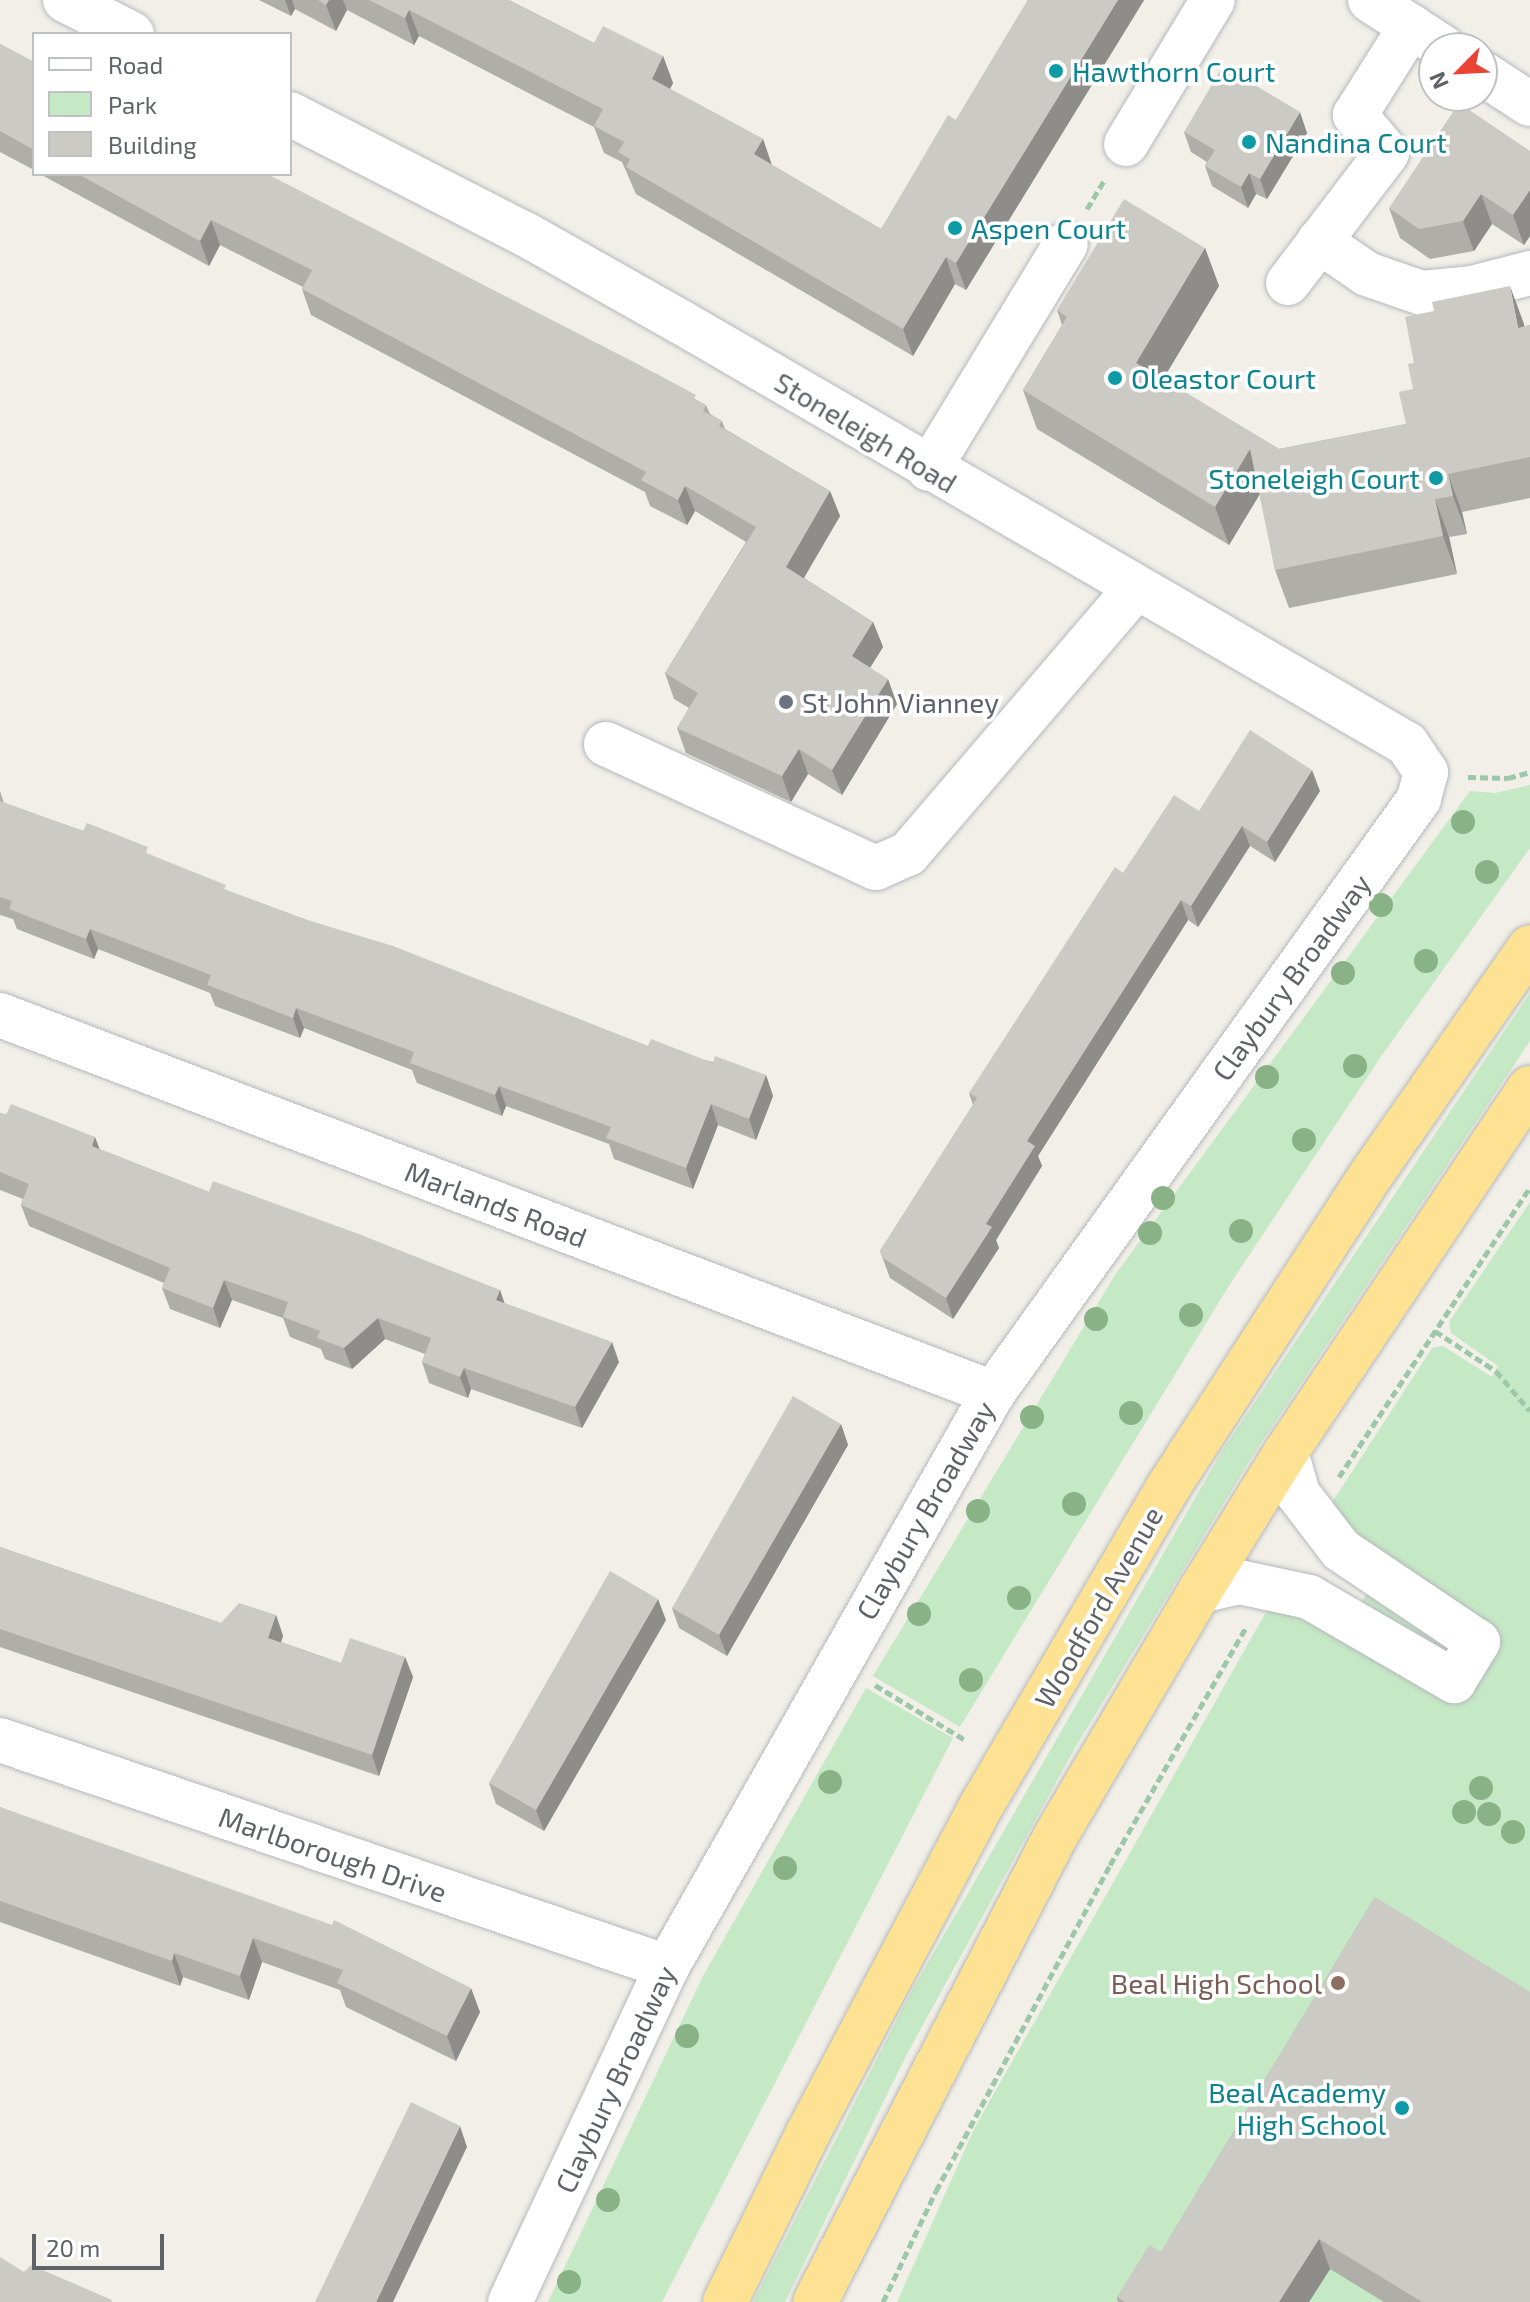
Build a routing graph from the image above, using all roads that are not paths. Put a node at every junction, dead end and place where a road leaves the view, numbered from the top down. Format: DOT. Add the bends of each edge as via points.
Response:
graph roads {
  1 [pos="65,0"];
  2 [pos="1213,0"];
  3 [pos="1370,0"];
  4 [pos="117,18"];
  5 [pos="1419,32"];
  6 [pos="1418,47"];
  7 [pos="1498,83"];
  8 [pos="1530,104"];
  9 [pos="292,115"];
  10 [pos="1126,144"];
  11 [pos="1319,241"];
  12 [pos="1066,244"];
  13 [pos="1530,273"];
  14 [pos="1288,283"];
  15 [pos="929,469"];
  16 [pos="1136,588"];
  17 [pos="606,744"];
  18 [pos="1426,772"];
  19 [pos="1530,947"];
  20 [pos="0,1015"];
  21 [pos="1530,1088"];
  22 [pos="993,1393"];
  23 [pos="1286,1452"];
  24 [pos="1200,1591"];
  25 [pos="0,1740"];
  26 [pos="667,1967"];
  27 [pos="510,2302"];
  28 [pos="725,2302"];
  29 [pos="815,2302"];
  1 -- 4 [label="street"];
  2 -- 10 [label="street"];
  3 -- 5 [label="street"];
  6 -- 11 [label="street" via="1355,115 1387,153"];
  7 -- 8 [label="street"];
  9 -- 15 [label="street, Stoneleigh Road" via="525,234"];
  11 -- 13 [label="street" via="1367,274 1422,293 1472,288"];
  11 -- 14 [label="street"];
  12 -- 15 [label="street"];
  15 -- 16 [label="street, Stoneleigh Road"];
  16 -- 17 [label="street" via="908,854 876,868"];
  16 -- 18 [label="street, Stoneleigh Road" via="1407,744"];
  18 -- 22 [label="street, Claybury Broadway" via="1419,799"];
  19 -- 28 [label="highway, Woodford Avenue" via="1373,1172 1167,1489 983,1803"];
  20 -- 22 [label="street, Marlands Road"];
  21 -- 23 [label="highway"];
  22 -- 26 [label="street, Claybury Broadway"];
  23 -- 24 [label="highway"];
  23 -- 24 [label="street" via="1298,1494 1341,1550 1478,1642 1454,1681 1309,1597 1239,1582"];
  24 -- 29 [label="highway" via="1055,1837"];
  25 -- 26 [label="street, Marlborough Drive"];
  26 -- 27 [label="street, Claybury Broadway"];
}
